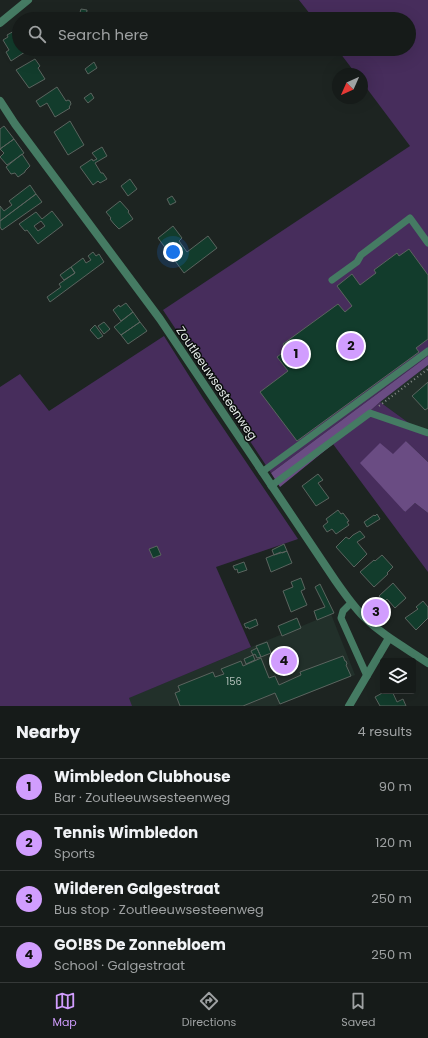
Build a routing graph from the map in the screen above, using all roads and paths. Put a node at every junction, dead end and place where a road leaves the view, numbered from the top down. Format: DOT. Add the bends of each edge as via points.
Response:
graph roads {
  1 [pos="28,0"];
  2 [pos="13,12"];
  3 [pos="12,13"];
  4 [pos="0,23"];
  5 [pos="0,101"];
  6 [pos="428,243"];
  7 [pos="332,280"];
  8 [pos="428,351"];
  9 [pos="428,369"];
  10 [pos="370,413"];
  11 [pos="428,433"];
  12 [pos="262,472"];
  13 [pos="271,486"];
  14 [pos="351,603"];
  15 [pos="389,638"];
  16 [pos="428,663"];
  17 [pos="367,676"];
  18 [pos="349,706"];
  1 -- 2 [label="street"];
  3 -- 4 [label="street"];
  5 -- 12 [label="street, Zoutleeuwsesteenweg" via="144,297"];
  6 -- 7 [label="lane" via="410,218"];
  8 -- 12 [label="lane"];
  9 -- 10 [label="path"];
  10 -- 11 [label="lane"];
  10 -- 13 [label="lane"];
  12 -- 13 [label="street, Zoutleeuwsesteenweg"];
  13 -- 14 [label="street, Zoutleeuwsesteenweg"];
  14 -- 15 [label="street, Zoutleeuwsesteenweg" via="364,618"];
  14 -- 17 [label="lane" via="343,611 341,618"];
  15 -- 16 [label="street, Zoutleeuwsesteenweg"];
  15 -- 17 [label="street"];
  17 -- 18 [label="street"];
}
